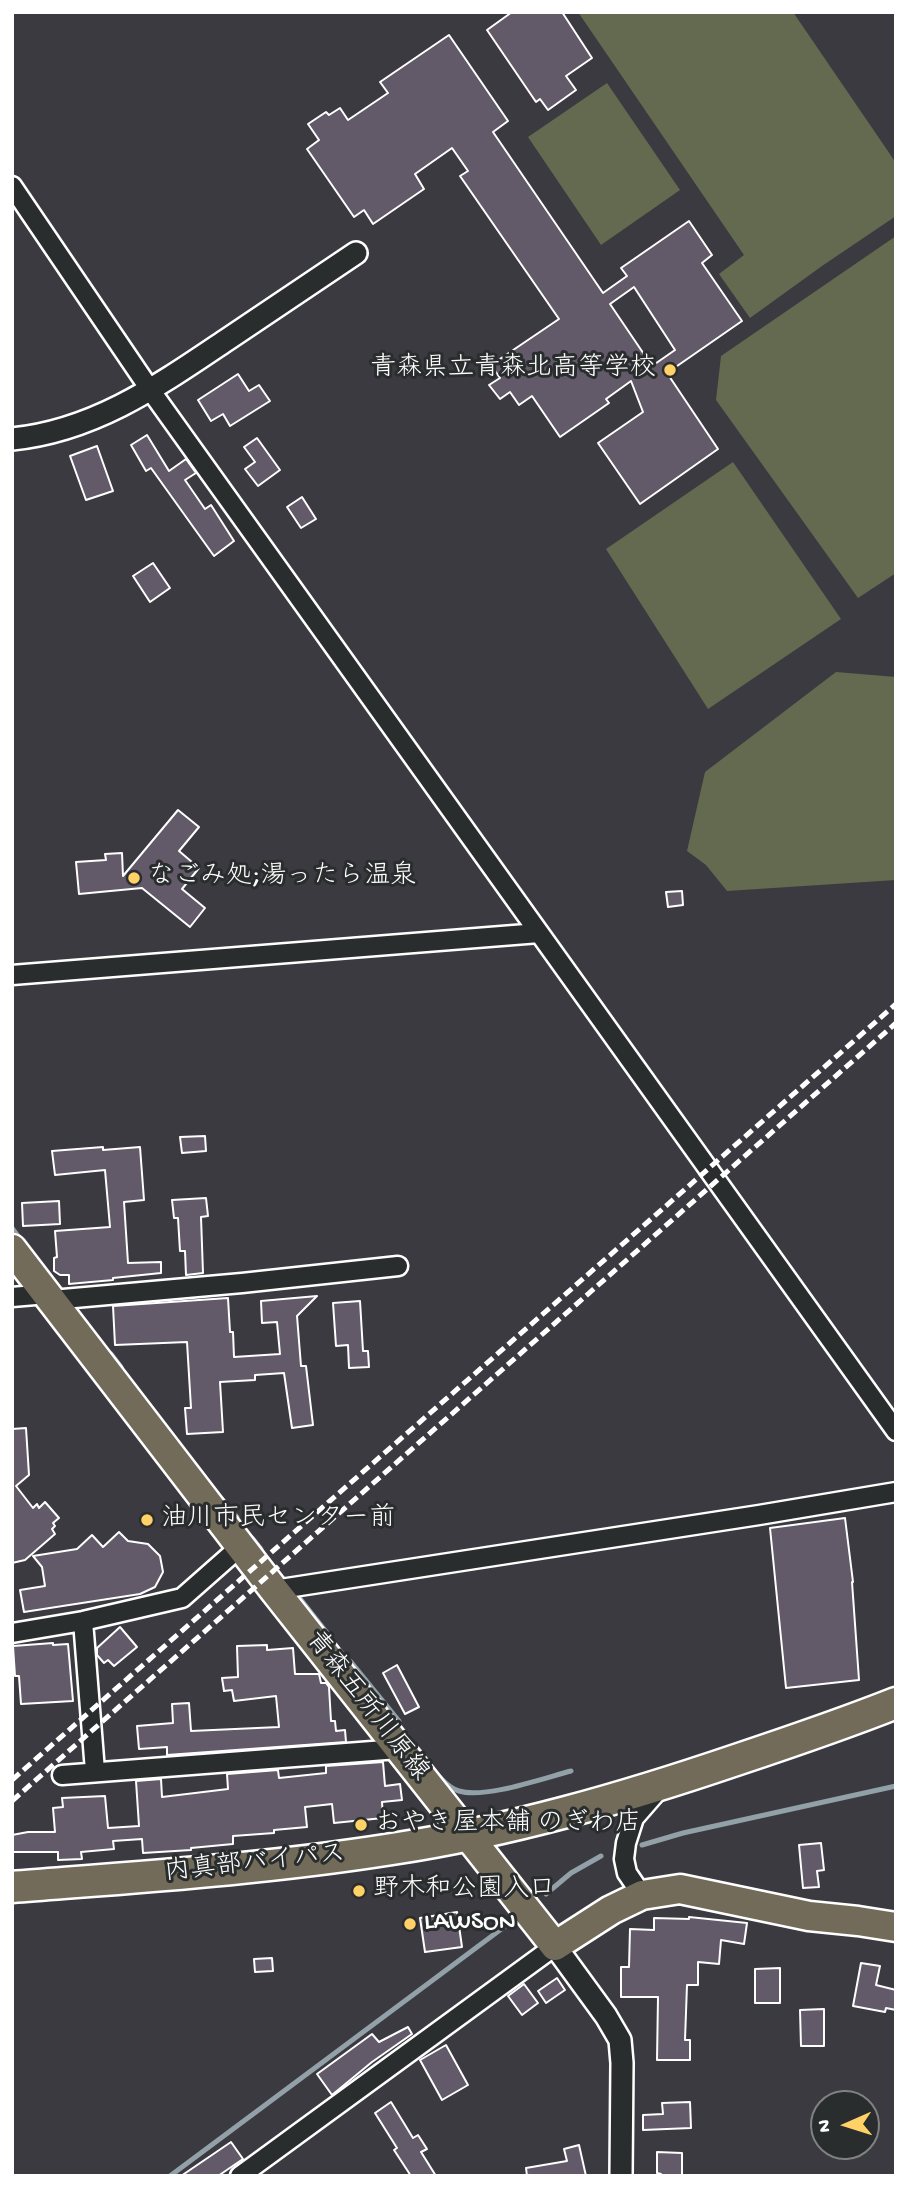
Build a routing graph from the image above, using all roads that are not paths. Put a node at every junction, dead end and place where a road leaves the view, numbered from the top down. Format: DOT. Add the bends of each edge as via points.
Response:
graph roads {
  1 [pos="12,186"];
  2 [pos="356,253"];
  3 [pos="151,391"];
  4 [pos="12,439"];
  5 [pos="539,933"];
  6 [pos="12,975"];
  7 [pos="12,1249"];
  8 [pos="398,1266"];
  9 [pos="12,1297"];
  10 [pos="49,1297"];
  11 [pos="896,1431"];
  12 [pos="896,1492"];
  13 [pos="241,1546"];
  14 [pos="274,1590"];
  15 [pos="83,1620"];
  16 [pos="12,1633"];
  17 [pos="896,1703"];
  18 [pos="398,1749"];
  19 [pos="95,1771"];
  20 [pos="62,1775"];
  21 [pos="663,1785"];
  22 [pos="468,1835"];
  23 [pos="12,1887"];
  24 [pos="642,1895"];
  25 [pos="896,1927"];
  26 [pos="555,1946"];
  27 [pos="240,2176"];
  28 [pos="621,2176"];
  1 -- 3 [label="street"];
  2 -- 3 [label="street"];
  3 -- 4 [label="street" via="80,424"];
  3 -- 5 [label="street"];
  5 -- 6 [label="street"];
  5 -- 11 [label="street"];
  7 -- 10 [label="main road, 青森五所川原線"];
  8 -- 10 [label="street"];
  9 -- 10 [label="street"];
  10 -- 13 [label="main road, 青森五所川原線"];
  12 -- 14 [label="street"];
  13 -- 14 [label="main road, 青森五所川原線"];
  13 -- 15 [label="street" via="182,1598"];
  14 -- 18 [label="main road, 青森五所川原線"];
  15 -- 16 [label="street"];
  15 -- 19 [label="street"];
  17 -- 21 [label="highway, 内真部バイパス"];
  18 -- 19 [label="street"];
  18 -- 22 [label="main road, 青森五所川原線"];
  19 -- 20 [label="street"];
  21 -- 22 [label="highway, 内真部バイパス"];
  21 -- 24 [label="street" via="634,1818 626,1843 628,1873"];
  22 -- 23 [label="highway, 内真部バイパス" via="245,1869"];
  22 -- 26 [label="main road, 青森五所川原線"];
  24 -- 25 [label="main road" via="680,1889 809,1916"];
  24 -- 26 [label="main road"];
  26 -- 27 [label="street"];
  26 -- 28 [label="street" via="620,2040"];
}
